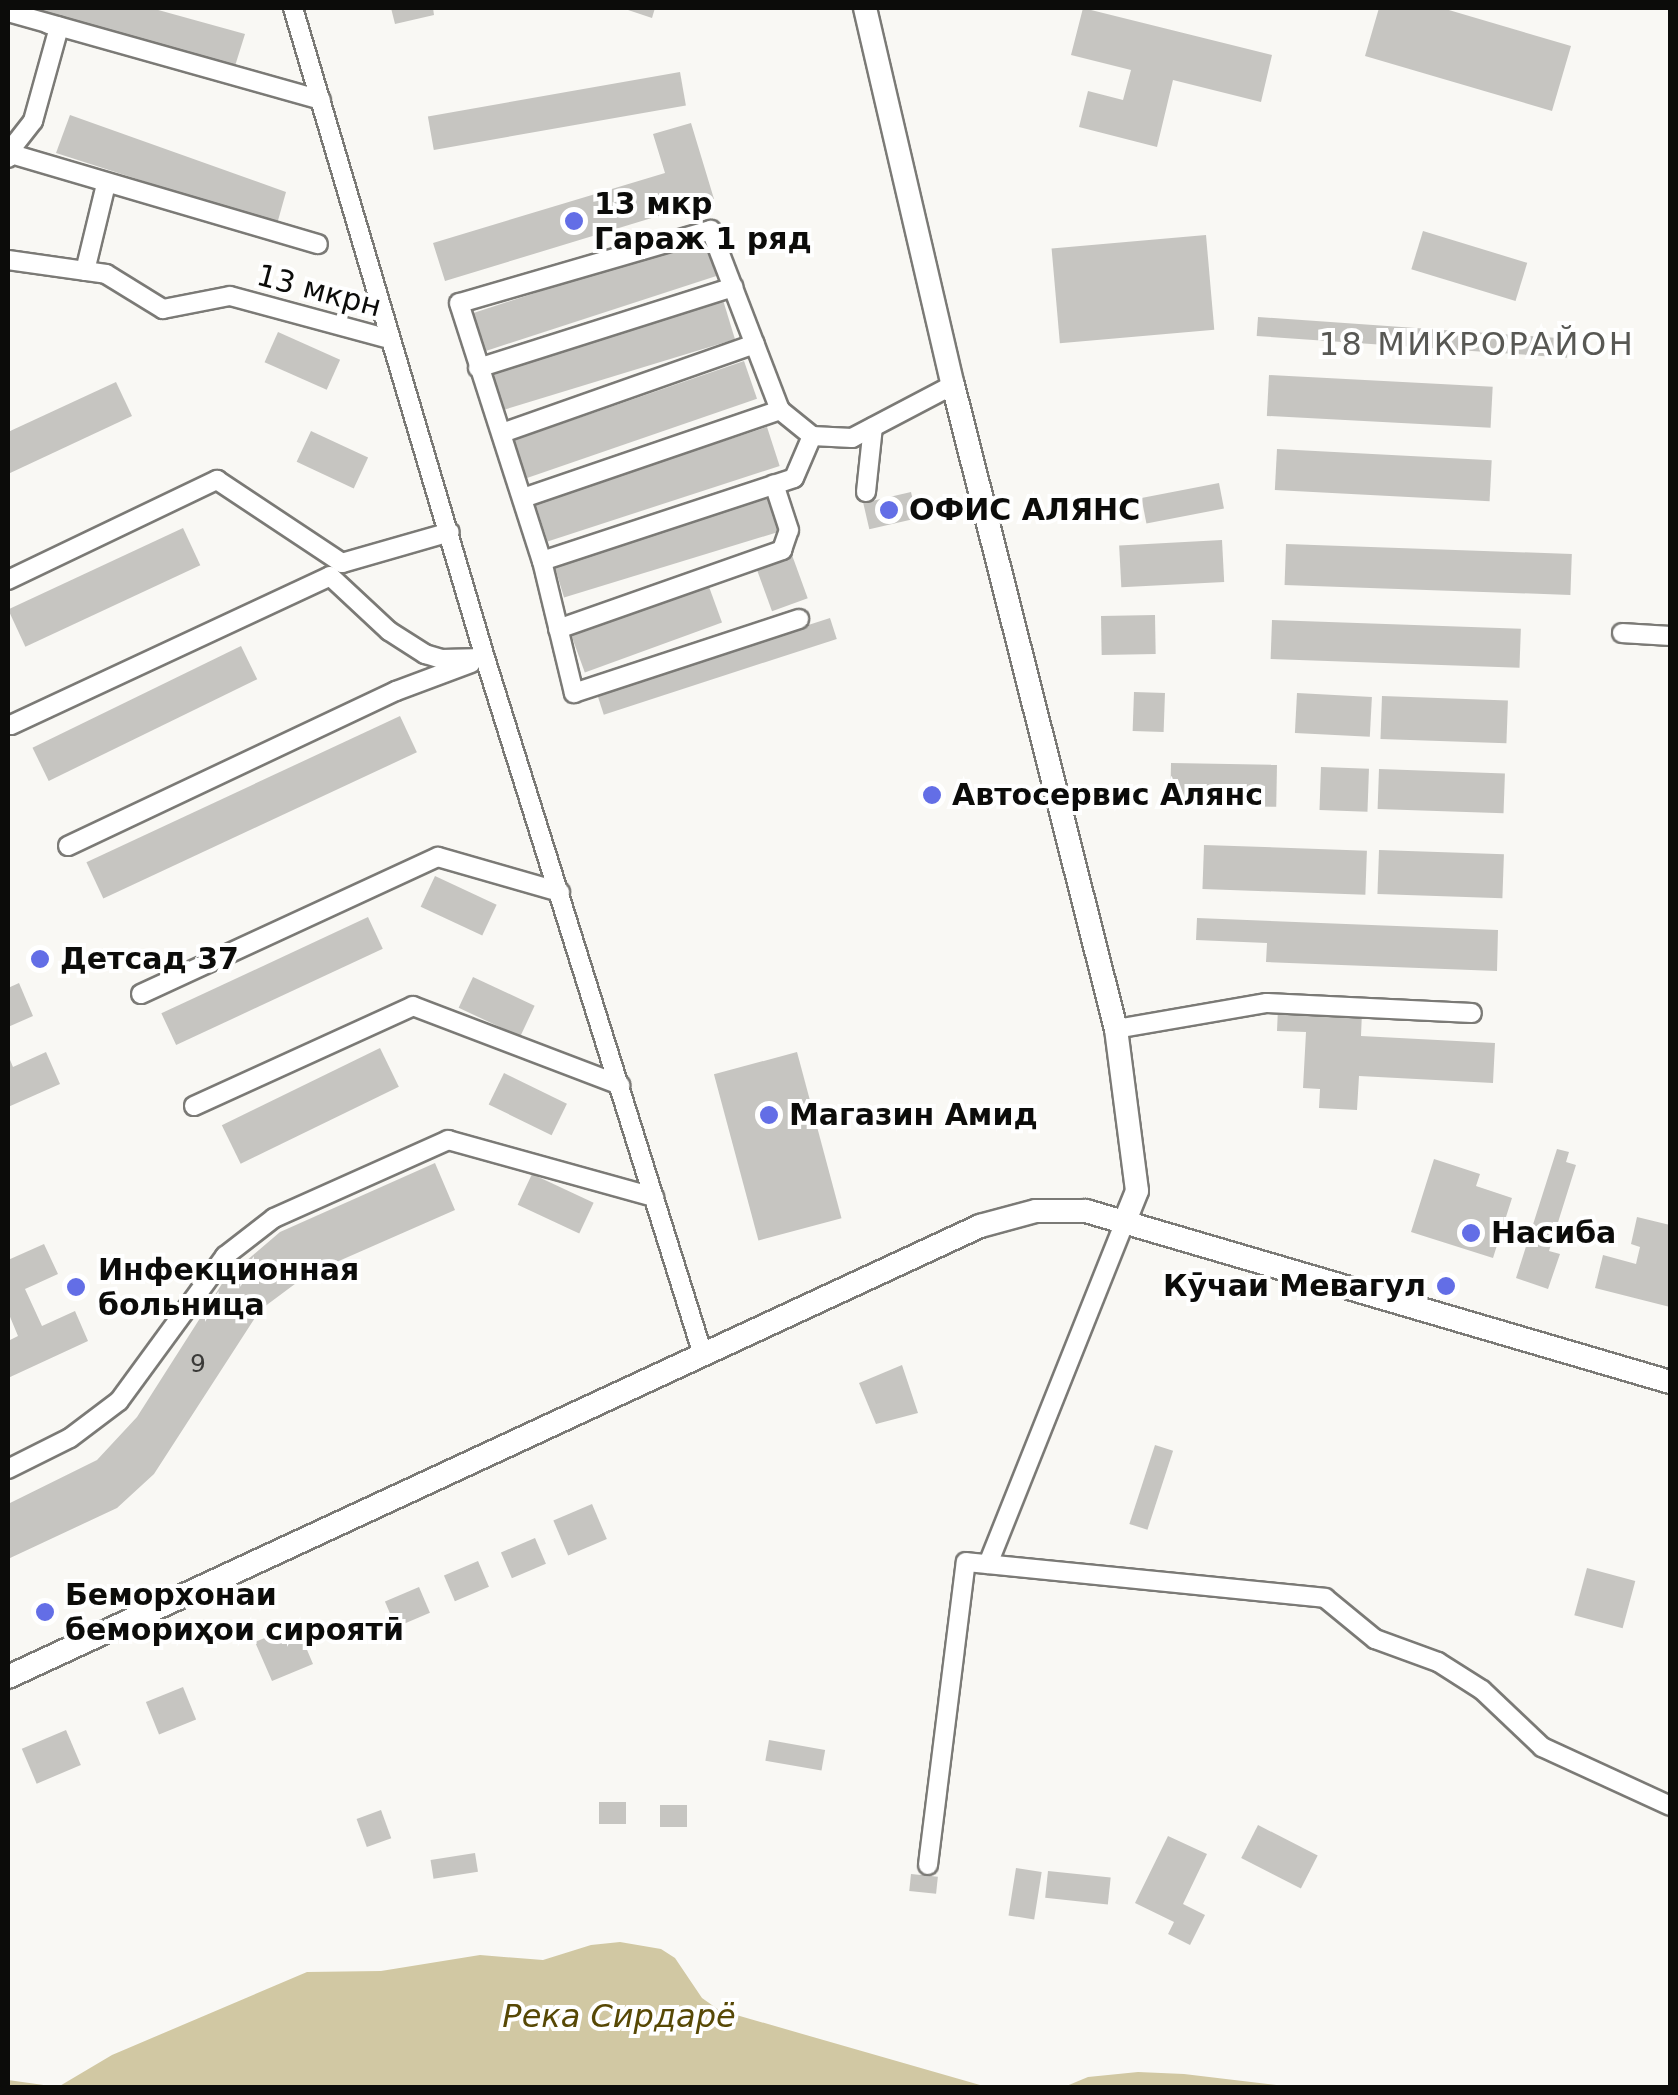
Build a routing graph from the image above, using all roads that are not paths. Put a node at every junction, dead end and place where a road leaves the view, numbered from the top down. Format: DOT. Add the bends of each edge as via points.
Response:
graph roads {
  1 [pos="293,8"];
  2 [pos="865,8"];
  3 [pos="321,100"];
  4 [pos="8,155"];
  5 [pos="106,184"];
  6 [pos="318,244"];
  7 [pos="8,260"];
  8 [pos="84,271"];
  9 [pos="733,287"];
  10 [pos="388,339"];
  11 [pos="755,344"];
  12 [pos="478,368"];
  13 [pos="953,385"];
  14 [pos="780,410"];
  15 [pos="873,426"];
  16 [pos="502,433"];
  17 [pos="812,436"];
  18 [pos="774,484"];
  19 [pos="866,492"];
  20 [pos="523,498"];
  21 [pos="450,532"];
  22 [pos="542,561"];
  23 [pos="8,580"];
  24 [pos="799,619"];
  25 [pos="558,629"];
  26 [pos="1622,633"];
  27 [pos="1670,636"];
  28 [pos="485,658"];
  29 [pos="11,724"];
  30 [pos="68,846"];
  31 [pos="560,892"];
  32 [pos="140,994"];
  33 [pos="1472,1013"];
  34 [pos="1116,1029"];
  35 [pos="620,1086"];
  36 [pos="194,1106"];
  37 [pos="654,1197"];
  38 [pos="1125,1221"];
  39 [pos="703,1355"];
  40 [pos="1670,1382"];
  41 [pos="8,1469"];
  42 [pos="988,1564"];
  43 [pos="8,1677"];
  44 [pos="1670,1806"];
  45 [pos="928,1865"];
  1 -- 3 [label="street"];
  2 -- 13 [label="main road"];
  3 -- 4 [label="street" via="8,12 59,27 32,121"];
  3 -- 10 [label="street"];
  4 -- 5 [label="street"];
  5 -- 6 [label="street"];
  5 -- 8 [label="street"];
  7 -- 8 [label="street, 13 мкрн"];
  8 -- 10 [label="street, 13 мкрн" via="106,274 163,310 230,296"];
  9 -- 11 [label="street"];
  9 -- 12 [label="street"];
  9 -- 12 [label="street" via="712,230 459,303"];
  10 -- 21 [label="street"];
  11 -- 14 [label="street"];
  11 -- 16 [label="street"];
  12 -- 16 [label="street"];
  13 -- 15 [label="street"];
  13 -- 34 [label="main road"];
  14 -- 17 [label="street"];
  14 -- 20 [label="street"];
  15 -- 17 [label="street" via="852,438"];
  15 -- 19 [label="street"];
  16 -- 20 [label="street"];
  17 -- 18 [label="street" via="794,478"];
  18 -- 22 [label="street"];
  18 -- 25 [label="street" via="790,530 782,550"];
  20 -- 22 [label="street"];
  21 -- 23 [label="street" via="342,563 217,480"];
  21 -- 28 [label="street"];
  22 -- 25 [label="street"];
  24 -- 25 [label="street" via="574,693"];
  26 -- 27 [label="street"];
  28 -- 29 [label="street" via="424,654 330,576"];
  28 -- 30 [label="street" via="396,691"];
  28 -- 31 [label="street"];
  31 -- 32 [label="street" via="438,857"];
  31 -- 35 [label="street"];
  33 -- 34 [label="street" via="1267,1003"];
  34 -- 38 [label="main road" via="1138,1191"];
  35 -- 36 [label="street" via="413,1006"];
  35 -- 37 [label="street"];
  37 -- 39 [label="street"];
  37 -- 41 [label="street" via="448,1140 274,1218 225,1256 118,1401 70,1438"];
  38 -- 39 [label="main road" via="1086,1211 1036,1211 980,1226"];
  38 -- 40 [label="main road"];
  38 -- 42 [label="street"];
  39 -- 43 [label="main road"];
  42 -- 44 [label="street" via="1325,1598 1376,1639 1438,1662 1482,1690 1542,1747"];
  42 -- 45 [label="street" via="966,1562"];
}
